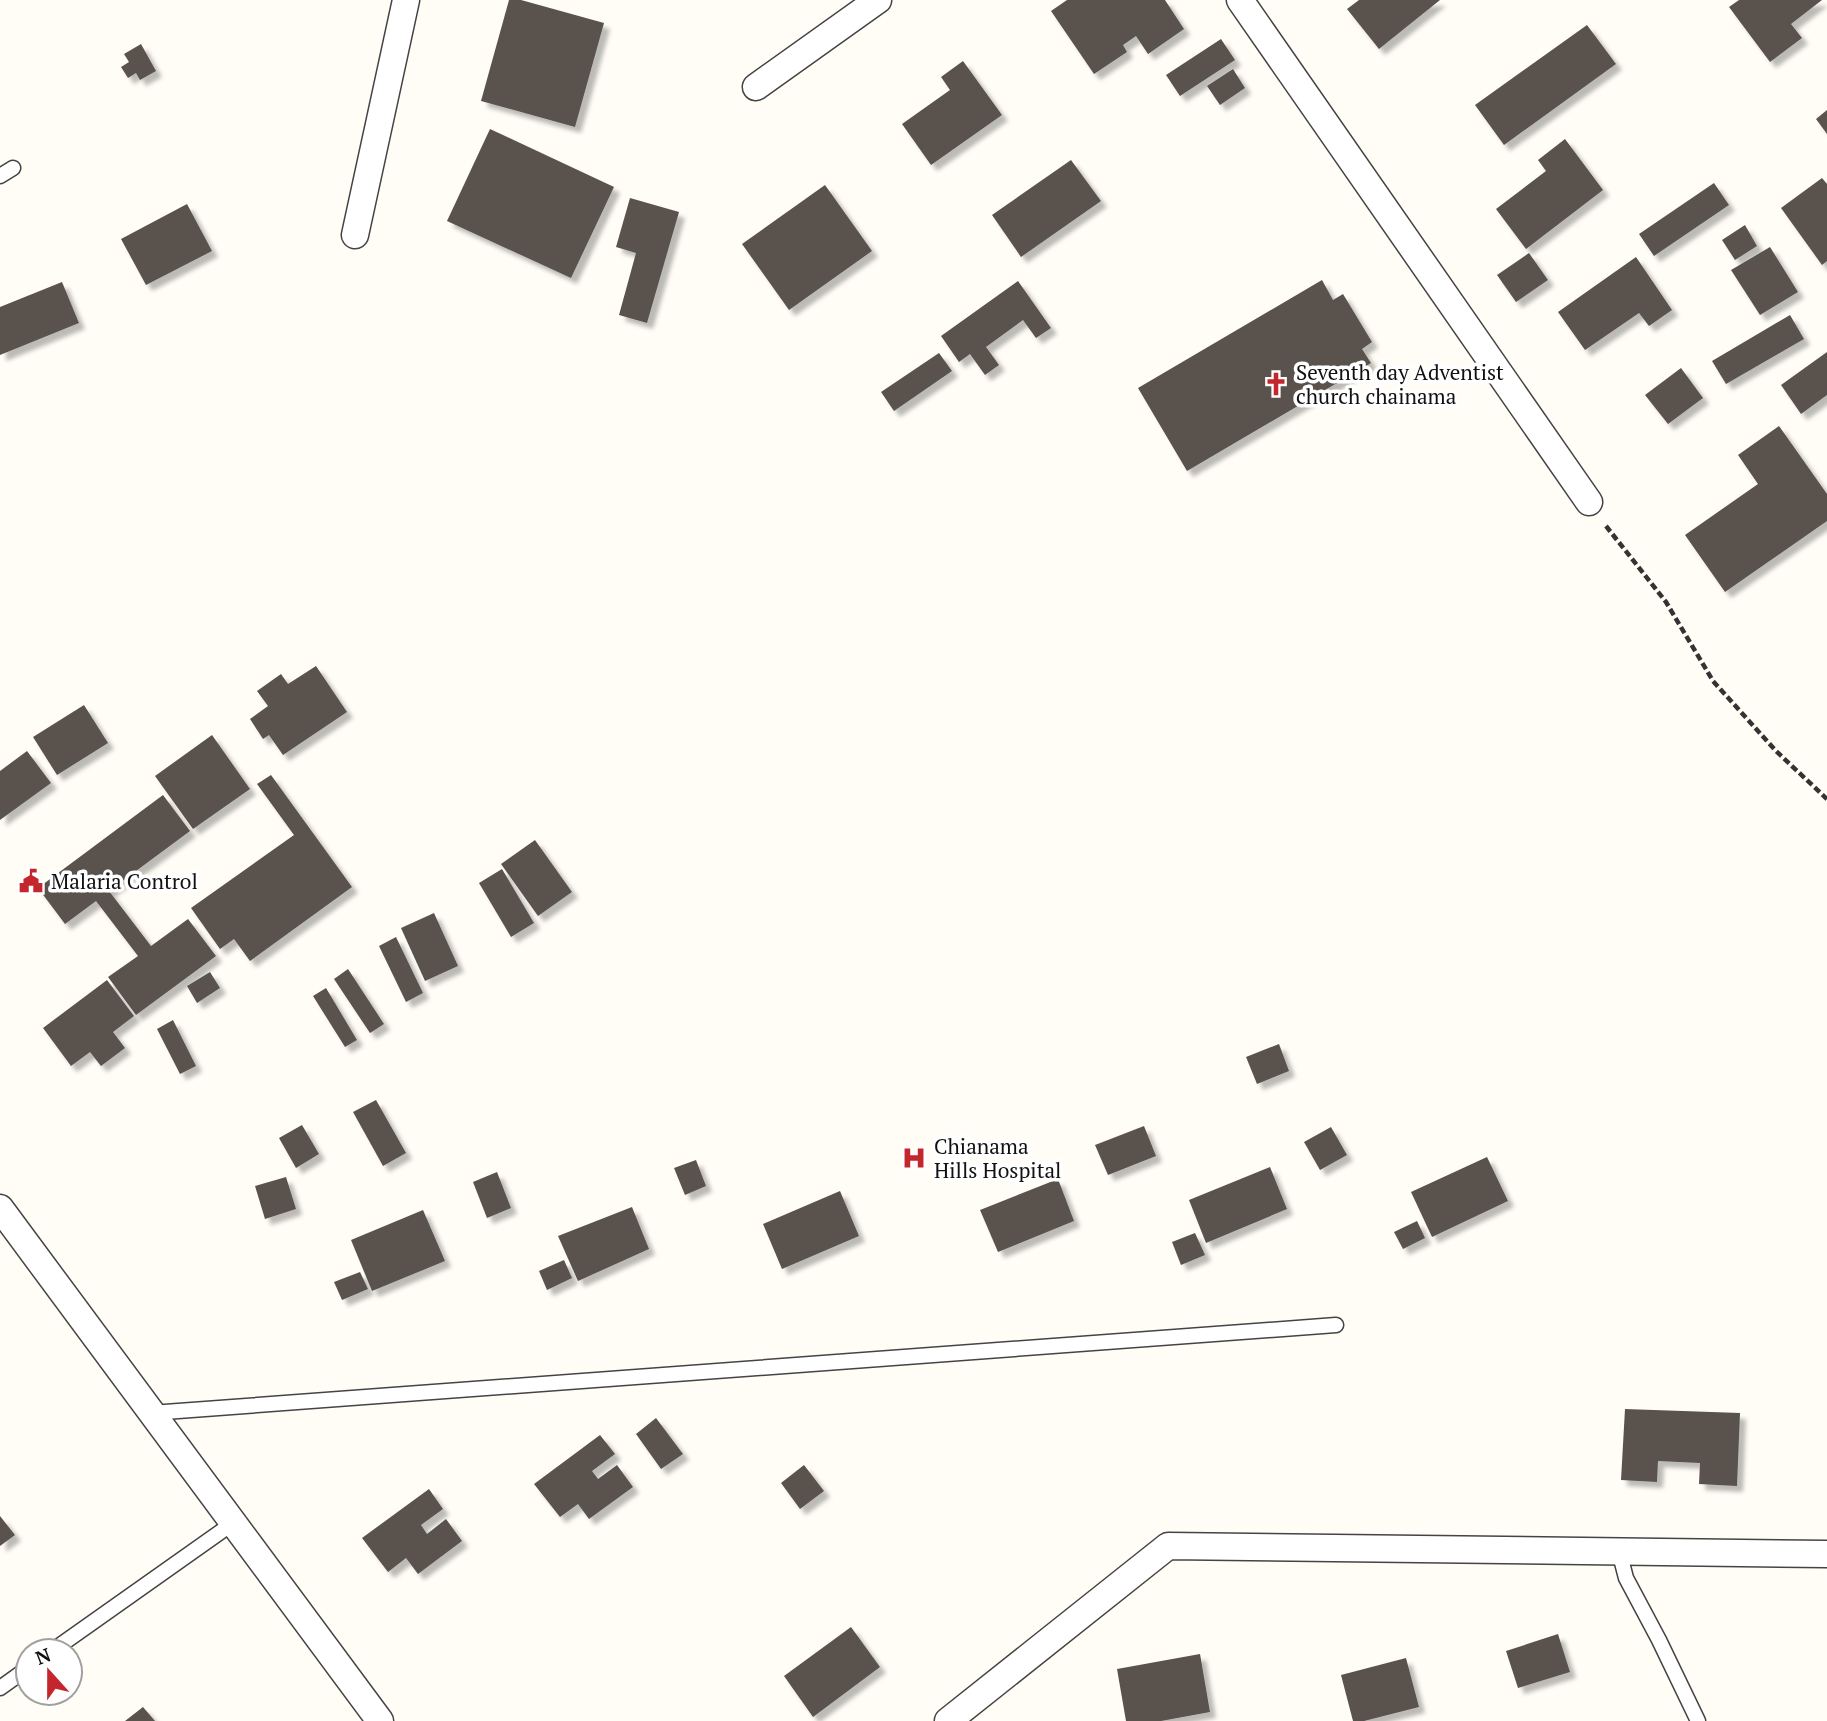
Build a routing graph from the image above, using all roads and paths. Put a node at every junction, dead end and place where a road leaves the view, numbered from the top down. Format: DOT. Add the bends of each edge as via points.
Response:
graph roads {
  1 [pos="406,0"];
  2 [pos="878,0"];
  3 [pos="1240,0"];
  4 [pos="755,87"];
  5 [pos="13,168"];
  6 [pos="0,176"];
  7 [pos="355,235"];
  8 [pos="1589,502"];
  9 [pos="1827,799"];
  10 [pos="0,1208"];
  11 [pos="1336,1325"];
  12 [pos="151,1413"];
  13 [pos="233,1523"];
  14 [pos="1619,1551"];
  15 [pos="1827,1553"];
  16 [pos="72,1637"];
  17 [pos="380,1721"];
  18 [pos="948,1721"];
  19 [pos="1698,1721"];
  1 -- 7 [label="street"];
  2 -- 4 [label="street"];
  3 -- 8 [label="street"];
  5 -- 6 [label="lane"];
  8 -- 9 [label="path" via="1666,602 1713,681"];
  10 -- 12 [label="street"];
  11 -- 12 [label="lane"];
  12 -- 13 [label="street"];
  13 -- 16 [label="lane"];
  13 -- 17 [label="street"];
  14 -- 15 [label="street"];
  14 -- 18 [label="street" via="1168,1546"];
  14 -- 19 [label="lane" via="1626,1578"];
}
